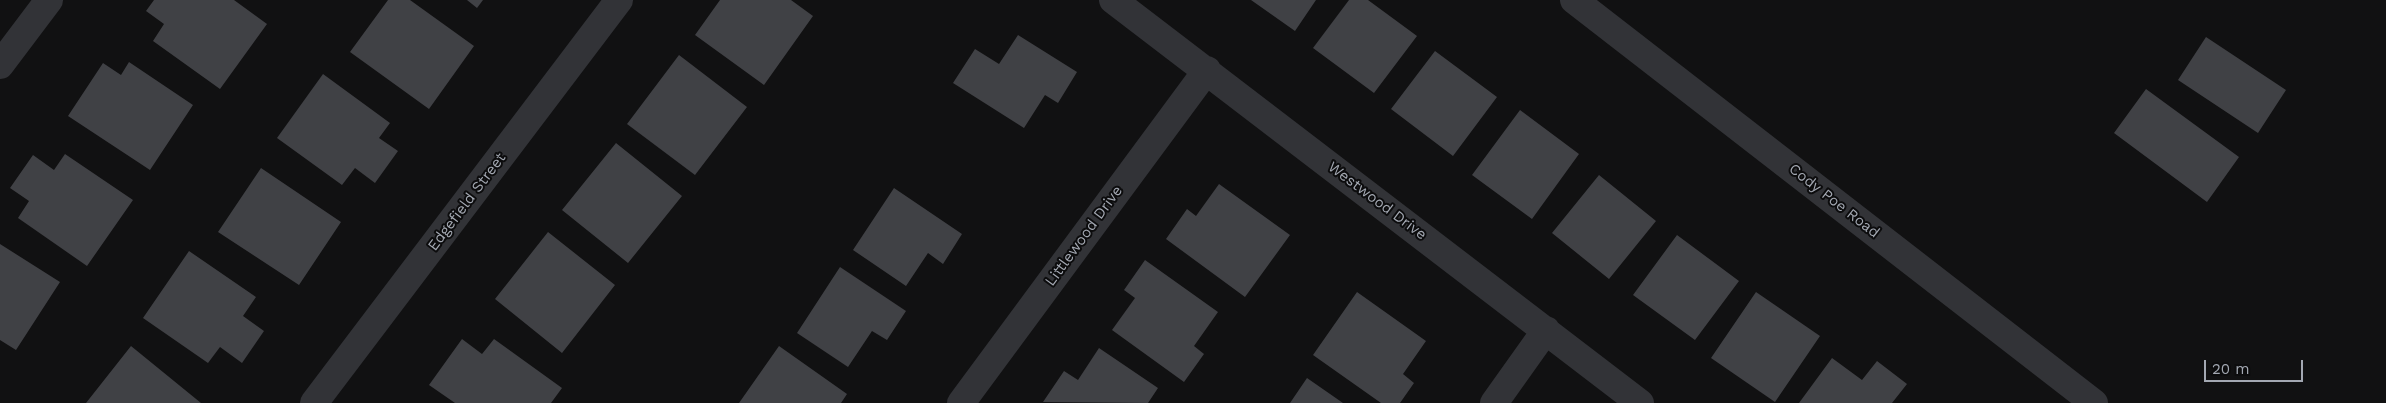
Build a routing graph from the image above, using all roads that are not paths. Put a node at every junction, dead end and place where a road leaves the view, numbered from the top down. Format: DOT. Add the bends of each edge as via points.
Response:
graph roads {
  1 [pos="49,0"];
  2 [pos="619,0"];
  3 [pos="1113,0"];
  4 [pos="1574,0"];
  5 [pos="0,65"];
  6 [pos="1207,70"];
  7 [pos="1546,330"];
  8 [pos="314,403"];
  9 [pos="962,403"];
  10 [pos="1494,403"];
  11 [pos="1640,403"];
  12 [pos="2094,403"];
  1 -- 5 [label="street"];
  2 -- 8 [label="street, Edgefield Street"];
  3 -- 6 [label="street, Westwood Drive"];
  4 -- 12 [label="street, Cody Poe Road"];
  6 -- 7 [label="street, Westwood Drive"];
  6 -- 9 [label="street, Littlewood Drive"];
  7 -- 10 [label="street"];
  7 -- 11 [label="street, Westwood Drive"];
}
